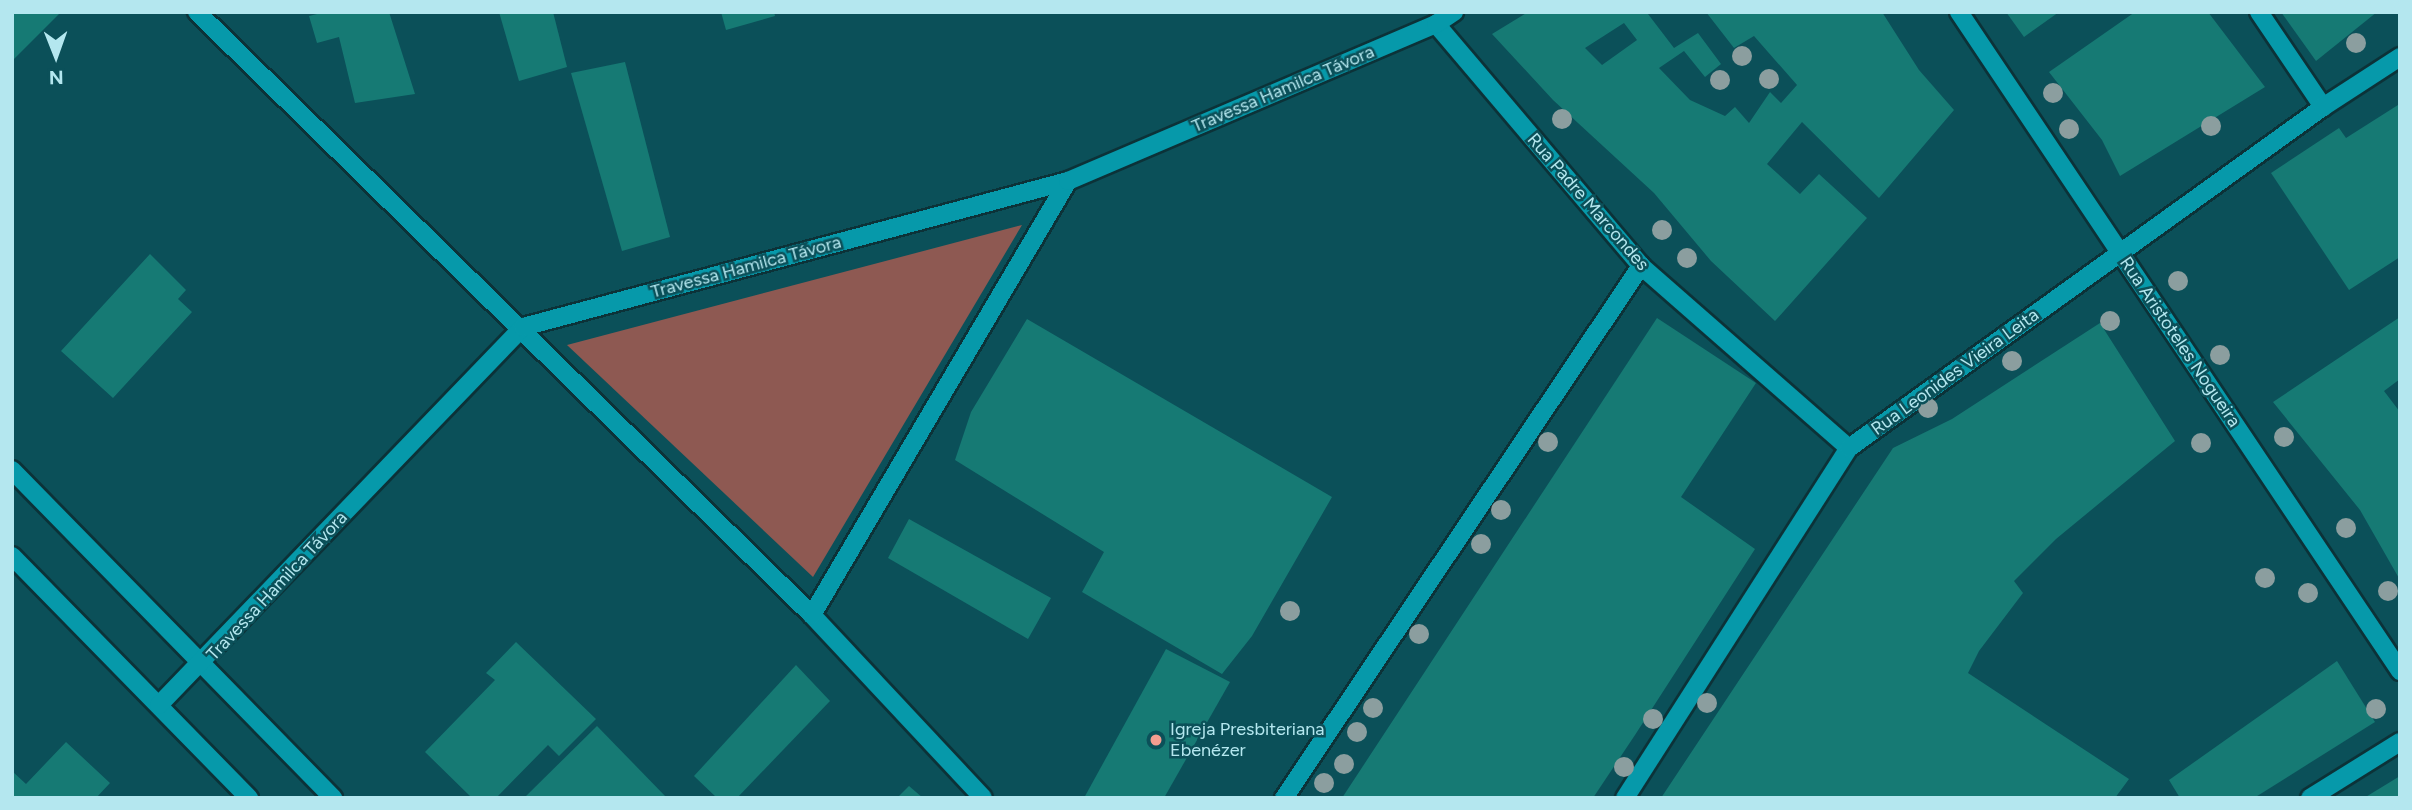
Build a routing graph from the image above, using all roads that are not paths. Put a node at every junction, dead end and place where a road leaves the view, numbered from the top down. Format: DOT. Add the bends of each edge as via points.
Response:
graph roads {
  1 [pos="197,12"];
  2 [pos="1454,12"];
  3 [pos="1959,12"];
  4 [pos="2259,12"];
  5 [pos="1436,24"];
  6 [pos="2400,57"];
  7 [pos="2323,107"];
  8 [pos="1068,181"];
  9 [pos="2120,253"];
  10 [pos="1641,266"];
  11 [pos="523,327"];
  12 [pos="1849,448"];
  13 [pos="12,470"];
  14 [pos="12,555"];
  15 [pos="812,615"];
  16 [pos="203,664"];
  17 [pos="2400,671"];
  18 [pos="159,705"];
  19 [pos="2400,742"];
  20 [pos="249,798"];
  21 [pos="333,798"];
  22 [pos="983,798"];
  23 [pos="1284,798"];
  24 [pos="1625,798"];
  25 [pos="2311,798"];
  1 -- 11 [label="street"];
  2 -- 5 [label="street, Travessa Hamilca Távora"];
  3 -- 9 [label="street, Rua Aristoteles Nogueira"];
  4 -- 7 [label="street"];
  5 -- 8 [label="street, Travessa Hamilca Távora"];
  5 -- 10 [label="street, Rua Padre Marcondes"];
  6 -- 7 [label="street, Rua Leonides Vieira Leita"];
  7 -- 9 [label="street, Rua Leonides Vieira Leita"];
  8 -- 11 [label="street, Travessa Hamilca Távora"];
  8 -- 15 [label="street"];
  9 -- 12 [label="street, Rua Leonides Vieira Leita"];
  9 -- 17 [label="street, Rua Aristoteles Nogueira"];
  10 -- 12 [label="street, Rua Padre Marcondes"];
  10 -- 23 [label="street"];
  11 -- 15 [label="street"];
  11 -- 16 [label="street, Travessa Hamilca Távora"];
  12 -- 24 [label="street, Rua Leonides Vieira Leita"];
  13 -- 16 [label="street"];
  14 -- 18 [label="street"];
  15 -- 22 [label="street"];
  16 -- 18 [label="street, Travessa Hamilca Távora"];
  16 -- 21 [label="street"];
  18 -- 20 [label="street"];
  19 -- 25 [label="street"];
}
